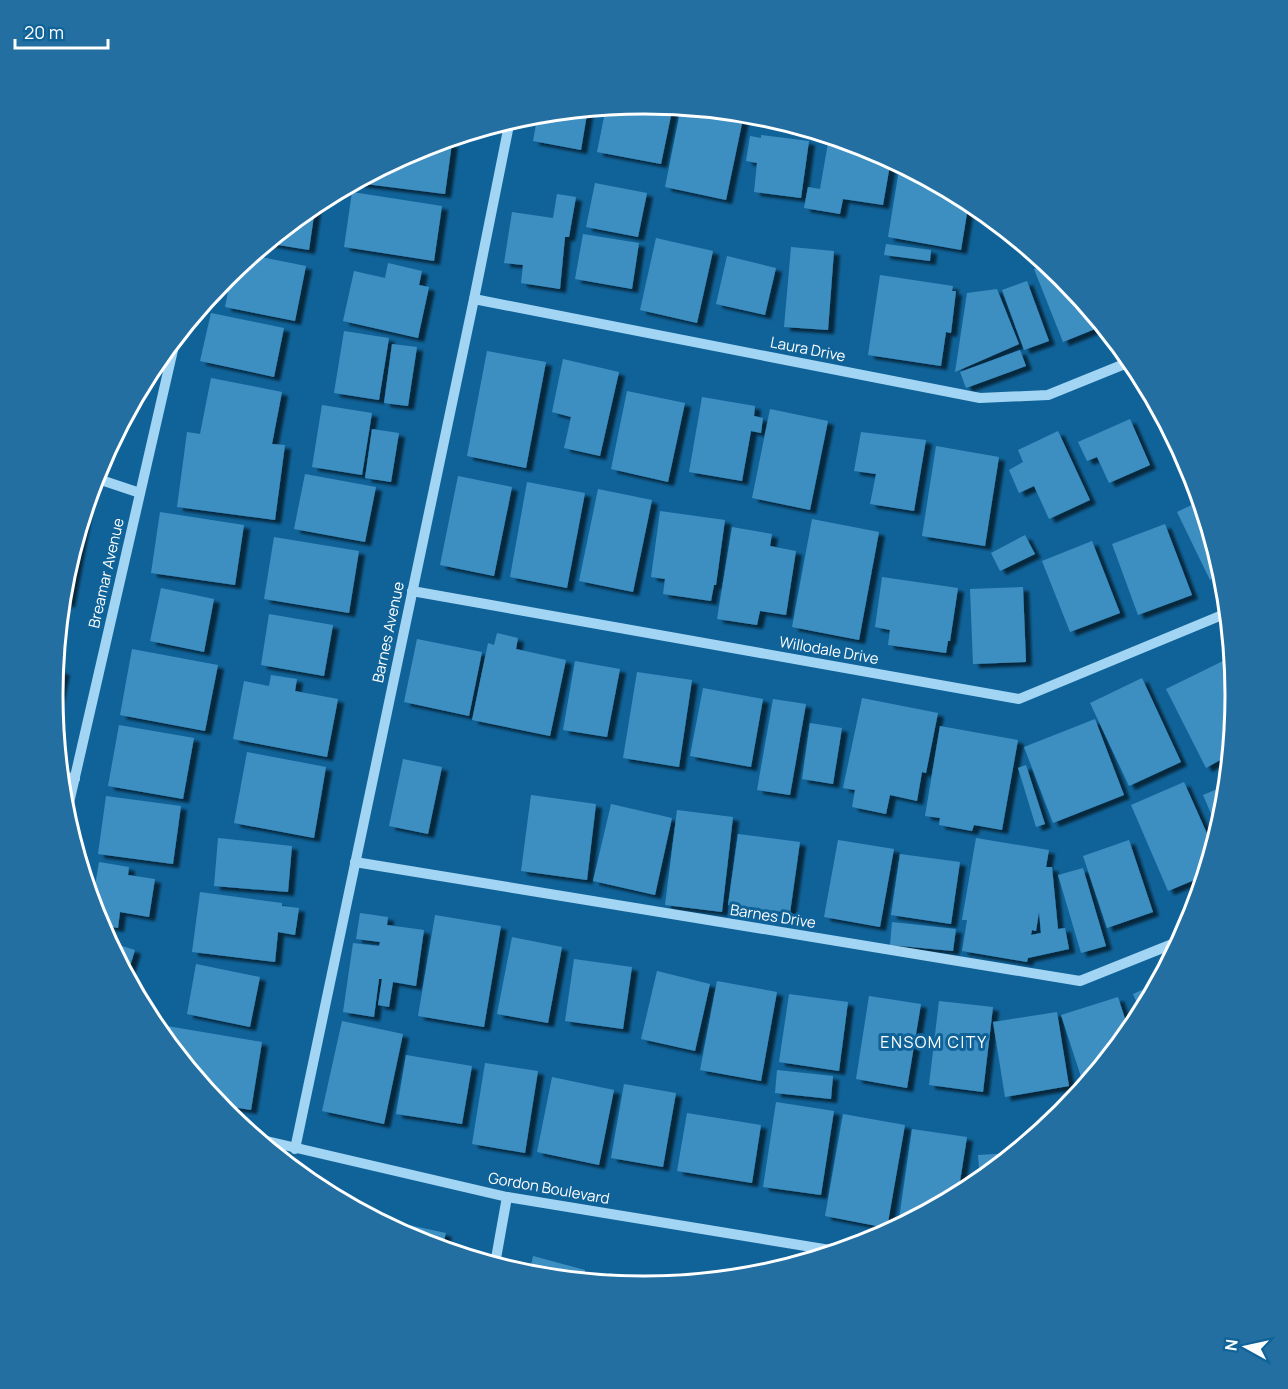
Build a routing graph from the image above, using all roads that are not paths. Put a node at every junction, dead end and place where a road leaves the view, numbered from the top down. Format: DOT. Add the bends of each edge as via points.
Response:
graph roads {
  1 [pos="508,130"];
  2 [pos="474,299"];
  3 [pos="171,357"];
  4 [pos="1122,365"];
  5 [pos="104,481"];
  6 [pos="140,494"];
  7 [pos="412,591"];
  8 [pos="1220,616"];
  9 [pos="69,777"];
  10 [pos="75,779"];
  11 [pos="72,793"];
  12 [pos="355,862"];
  13 [pos="1167,946"];
  14 [pos="278,1145"];
  15 [pos="295,1149"];
  16 [pos="507,1197"];
  17 [pos="820,1248"];
  18 [pos="496,1257"];
  1 -- 2 [label="street, Barnes Avenue"];
  2 -- 4 [label="street, Laura Drive" via="980,398 1048,395"];
  2 -- 7 [label="street, Barnes Avenue"];
  3 -- 6 [label="street, Breamar Avenue"];
  5 -- 6 [label="street"];
  6 -- 10 [label="street, Breamar Avenue"];
  7 -- 8 [label="street, Willodale Drive" via="1018,699"];
  7 -- 12 [label="street, Barnes Avenue"];
  9 -- 10 [label="street"];
  10 -- 11 [label="street, Breamar Avenue"];
  12 -- 13 [label="street, Barnes Drive" via="1080,981"];
  12 -- 15 [label="street, Barnes Avenue"];
  14 -- 15 [label="street, Gordon Boulevard"];
  15 -- 16 [label="street, Gordon Boulevard"];
  16 -- 17 [label="street, Gordon Boulevard"];
  16 -- 18 [label="street"];
}
